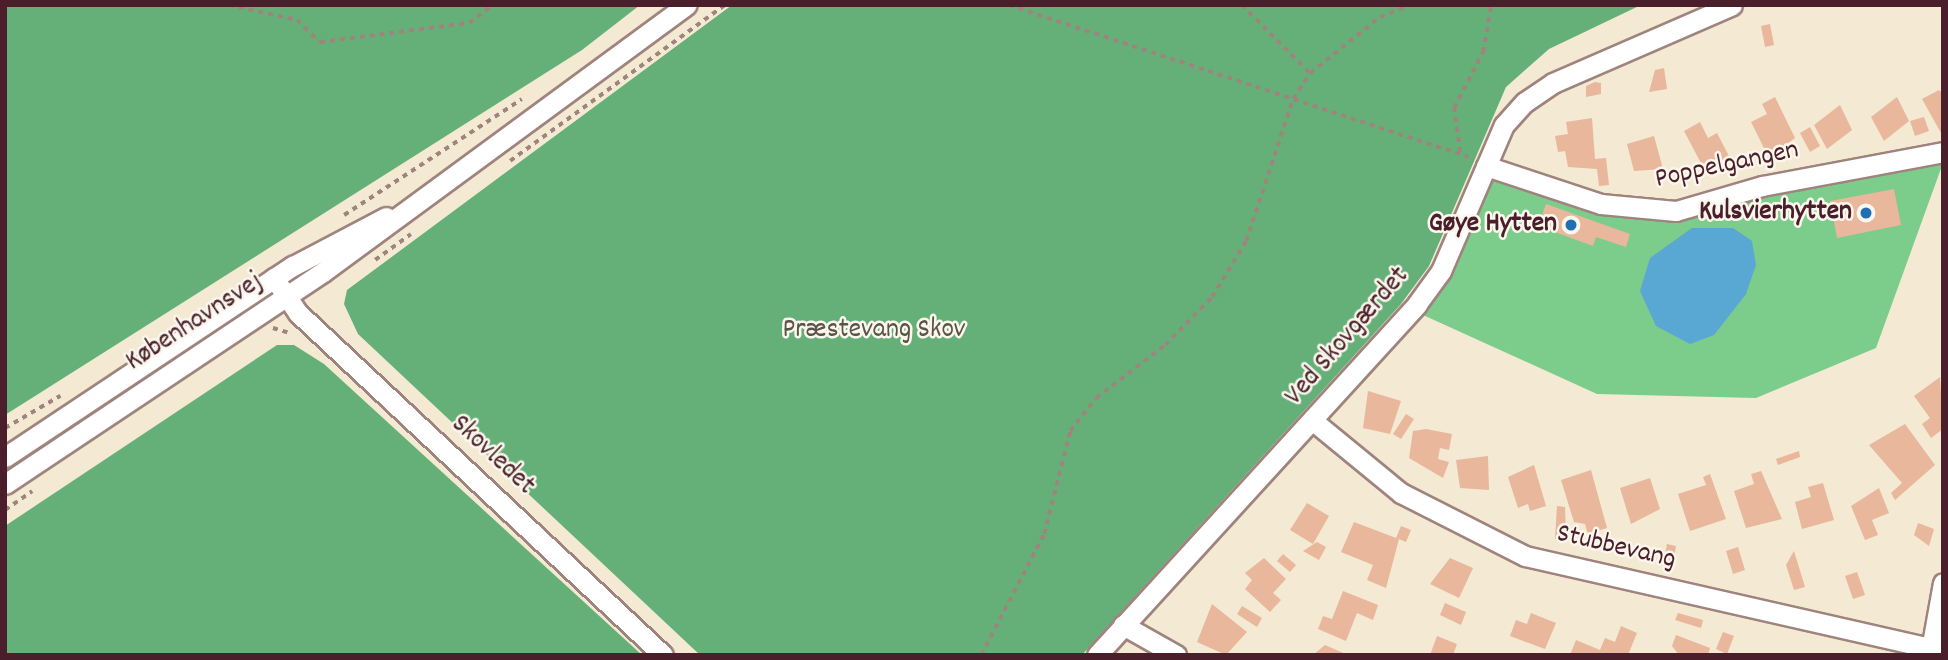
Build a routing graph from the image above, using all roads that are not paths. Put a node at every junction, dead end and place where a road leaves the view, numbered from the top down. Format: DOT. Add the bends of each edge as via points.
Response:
graph roads {
  1 [pos="686,5"];
  2 [pos="1732,5"];
  3 [pos="1943,152"];
  4 [pos="1486,166"];
  5 [pos="413,206"];
  6 [pos="274,278"];
  7 [pos="286,296"];
  8 [pos="1312,420"];
  9 [pos="5,457"];
  10 [pos="5,484"];
  11 [pos="1943,583"];
  12 [pos="1123,625"];
  13 [pos="1934,652"];
  14 [pos="663,655"];
  15 [pos="1097,655"];
  16 [pos="1176,655"];
  1 -- 5 [label="street, Københavnsvej"];
  2 -- 4 [label="street, Ved Skovgærdet" via="1553,83 1504,125"];
  3 -- 4 [label="street, Poppelgangen" via="1762,186 1676,211 1601,204"];
  4 -- 8 [label="street, Ved Skovgærdet" via="1441,271"];
  5 -- 6 [label="street, Københavnsvej" via="346,233"];
  5 -- 7 [label="street, Københavnsvej"];
  6 -- 7 [label="street, Skovledet"];
  6 -- 9 [label="street, Københavnsvej"];
  7 -- 10 [label="street, Københavnsvej"];
  7 -- 14 [label="street, Skovledet"];
  8 -- 12 [label="street, Ved Skovgærdet"];
  8 -- 13 [label="street, Stubbevang" via="1401,493 1525,556"];
  11 -- 13 [label="street"];
  12 -- 15 [label="street, Ved Skovgærdet"];
  12 -- 16 [label="street"];
}
